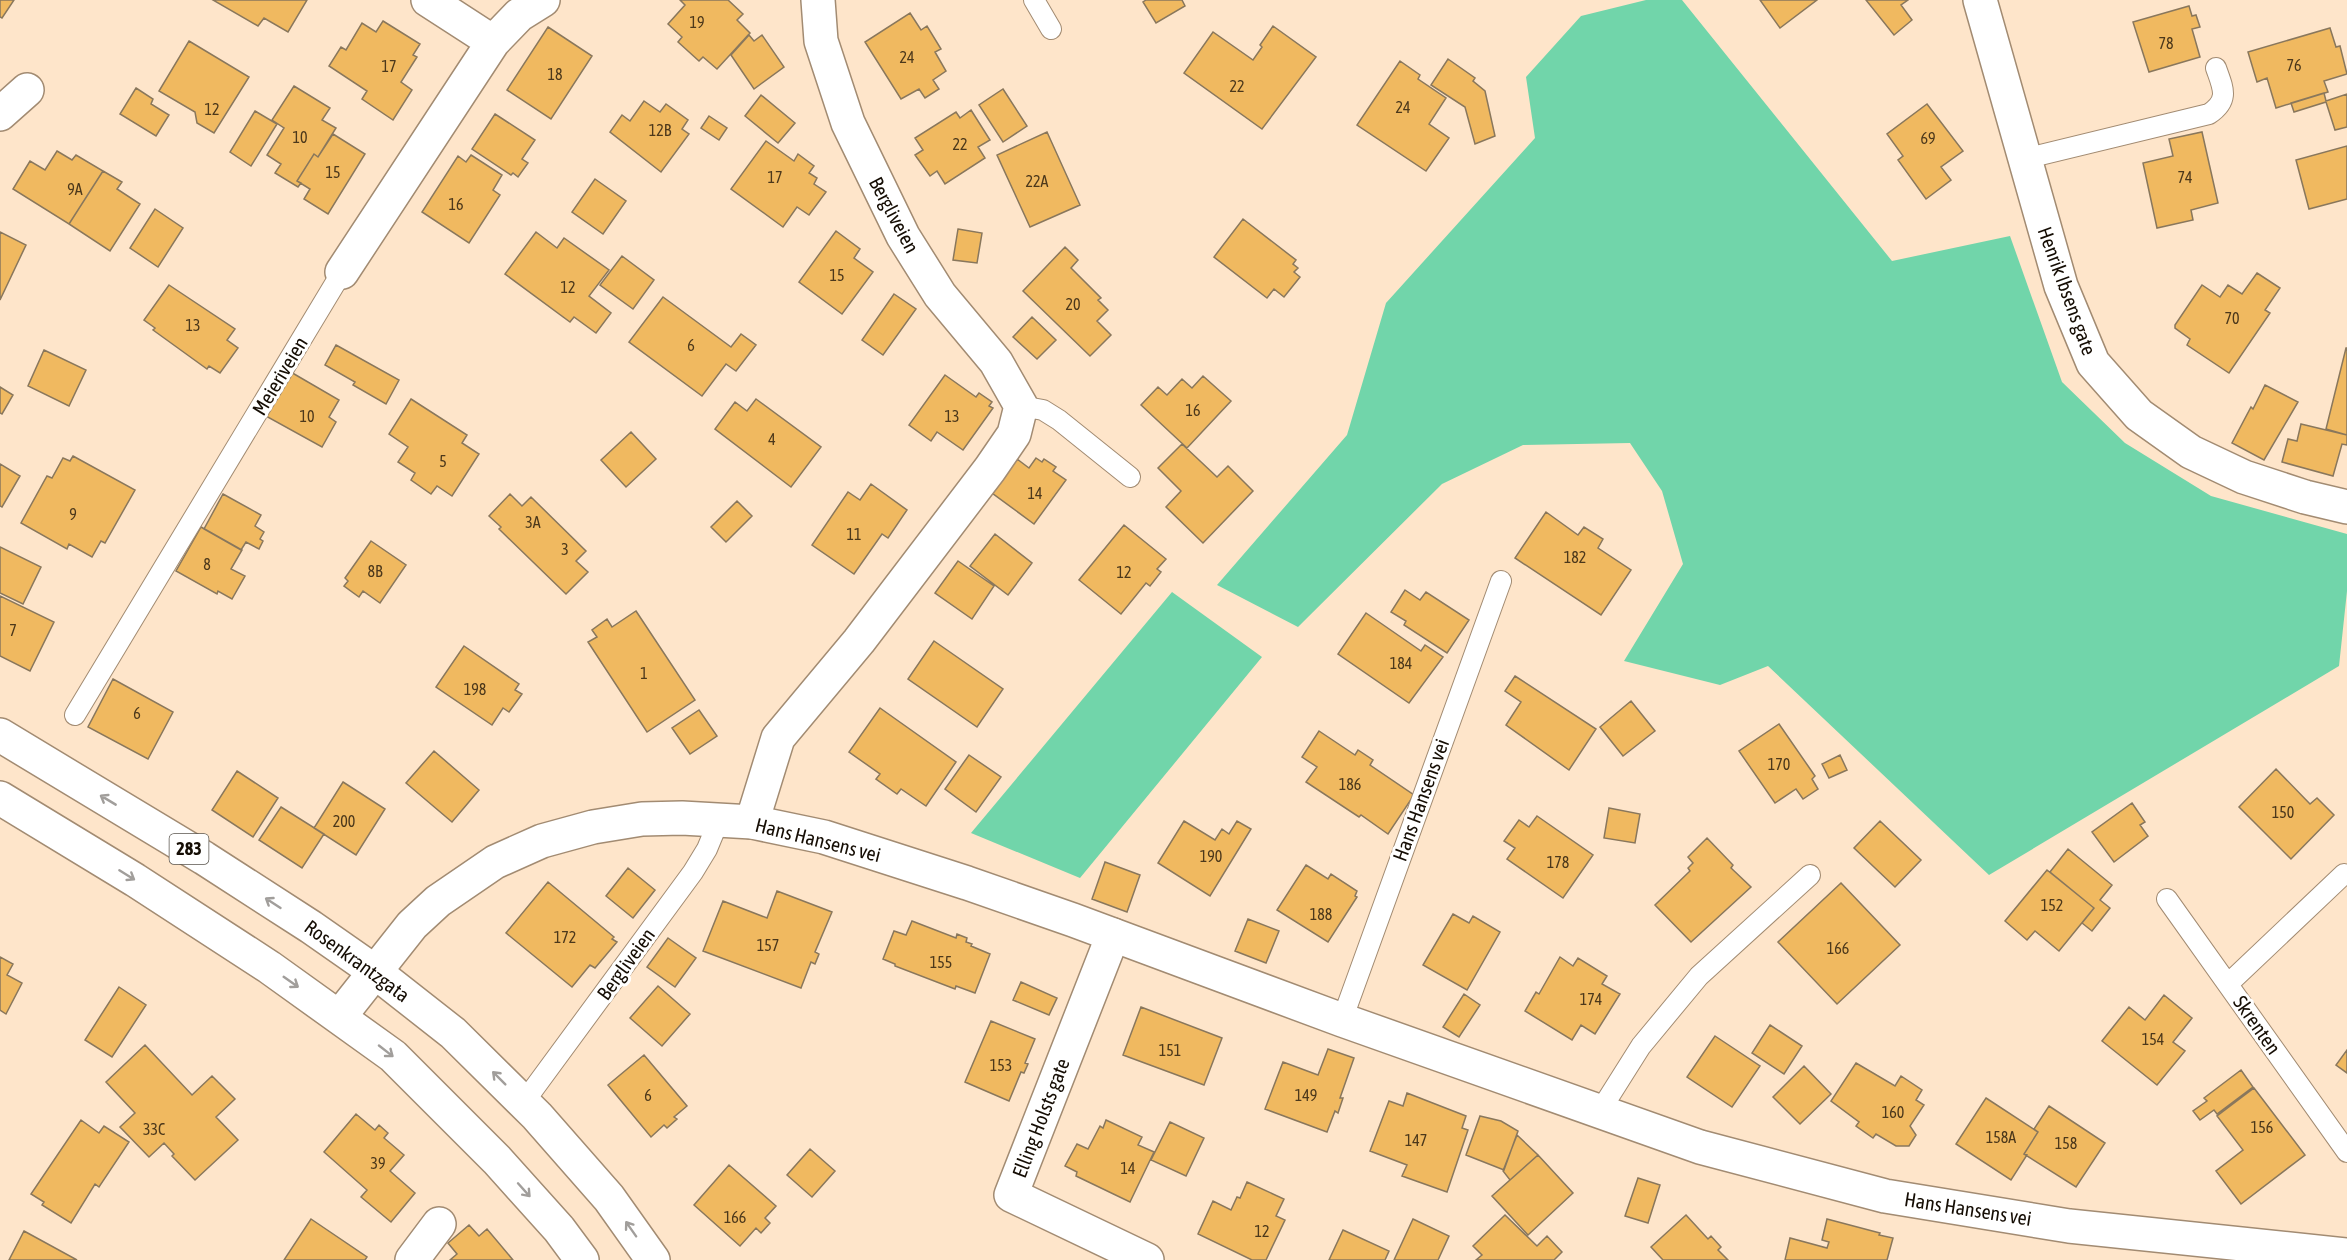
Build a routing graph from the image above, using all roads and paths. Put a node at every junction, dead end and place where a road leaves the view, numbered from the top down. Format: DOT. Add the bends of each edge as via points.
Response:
graph roads {
  1 [pos="428,0"];
  2 [pos="543,0"];
  3 [pos="818,0"];
  4 [pos="1034,0"];
  5 [pos="1980,0"];
  6 [pos="1051,29"];
  7 [pos="493,42"];
  8 [pos="2216,68"];
  9 [pos="27,90"];
  10 [pos="0,114"];
  11 [pos="2024,159"];
  12 [pos="342,272"];
  13 [pos="1021,405"];
  14 [pos="1130,477"];
  15 [pos="2347,507"];
  16 [pos="1501,581"];
  17 [pos="75,715"];
  18 [pos="0,735"];
  19 [pos="0,798"];
  20 [pos="719,820"];
  21 [pos="752,822"];
  22 [pos="2344,874"];
  23 [pos="1810,875"];
  24 [pos="2167,899"];
  25 [pos="1113,935"];
  26 [pos="374,971"];
  27 [pos="2228,984"];
  28 [pos="340,1016"];
  29 [pos="1342,1020"];
  30 [pos="524,1102"];
  31 [pos="1600,1111"];
  32 [pos="2347,1152"];
  33 [pos="439,1224"];
  34 [pos="2347,1255"];
  35 [pos="412,1260"];
  36 [pos="582,1260"];
  37 [pos="653,1260"];
  38 [pos="1147,1260"];
  1 -- 7 [label="main road"];
  2 -- 7 [label="main road, Meieriveien" via="519,15"];
  3 -- 13 [label="main road, Bergliveien" via="821,41 848,123 903,237 940,295 996,362"];
  4 -- 6 [label="lane"];
  5 -- 11 [label="main road, Henrik Ibsens gate"];
  7 -- 12 [label="main road, Meieriveien"];
  8 -- 11 [label="lane" via="2224,92 2222,103 2209,114"];
  9 -- 10 [label="main road"];
  11 -- 15 [label="main road, Henrik Ibsens gate" via="2061,286 2093,363 2139,415 2191,452 2244,477"];
  12 -- 17 [label="lane, Meieriveien"];
  13 -- 14 [label="lane" via="1043,410 1059,420"];
  13 -- 21 [label="main road" via="1014,434 990,469 859,641 778,738"];
  16 -- 29 [label="lane, Hans Hansens vei"];
  26 -- 18 [label="main road, Rosenkrantzgata / 283, one-way" via="204,858"];
  19 -- 28 [label="main road, one-way" via="145,886"];
  20 -- 21 [label="main road, Hans Hansens vei"];
  20 -- 26 [label="main road, Hans Hansens vei" via="642,819 542,841 495,862 438,900"];
  20 -- 30 [label="lane, Bergliveien" via="693,872"];
  21 -- 25 [label="main road, Hans Hansens vei" via="824,837"];
  22 -- 27 [label="lane"];
  23 -- 31 [label="lane" via="1692,984 1641,1046"];
  24 -- 27 [label="lane, Skrenten"];
  25 -- 29 [label="main road, Hans Hansens vei"];
  25 -- 38 [label="main road, Elling Holsts gate" via="1011,1195"];
  26 -- 28 [label="main road, Hans Hansens vei"];
  30 -- 26 [label="main road, Rosenkrantzgata / 283, one-way" via="453,1033"];
  27 -- 32 [label="lane, Skrenten"];
  28 -- 36 [label="main road, one-way" via="393,1056 452,1115 559,1229"];
  29 -- 31 [label="main road, Hans Hansens vei"];
  37 -- 30 [label="main road, Rosenkrantzgata / 283, one-way" via="609,1198"];
  31 -- 34 [label="main road, Hans Hansens vei" via="1700,1147 1884,1196 2069,1226"];
  33 -- 35 [label="main road"];
}
